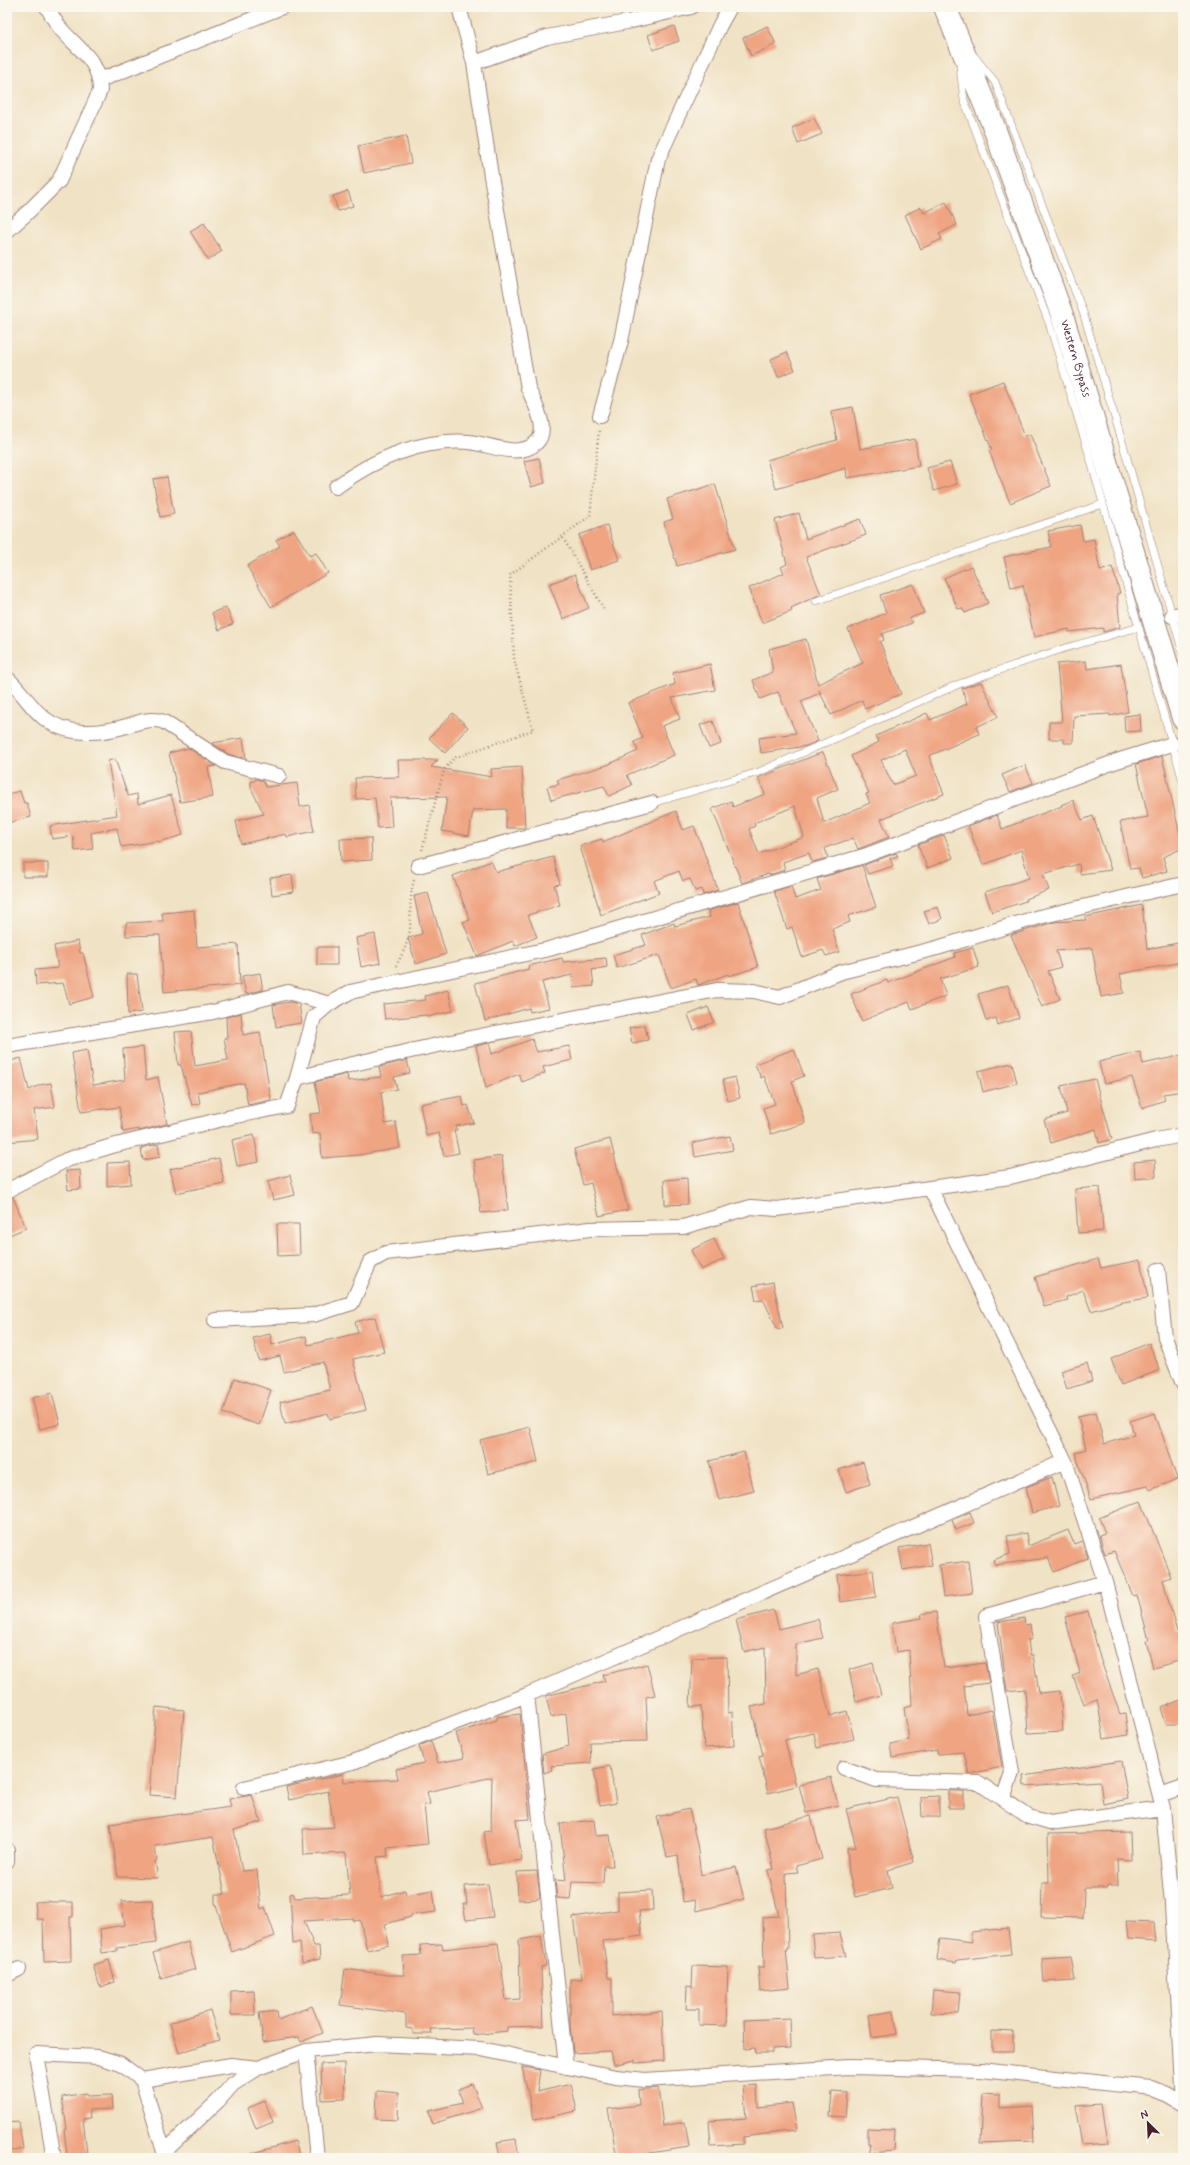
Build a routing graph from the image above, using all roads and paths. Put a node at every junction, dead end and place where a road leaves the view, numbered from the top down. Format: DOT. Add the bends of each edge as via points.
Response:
graph roads {
  1 [pos="46,7"];
  2 [pos="282,7"];
  3 [pos="459,7"];
  4 [pos="691,7"];
  5 [pos="730,7"];
  6 [pos="945,7"];
  7 [pos="955,32"];
  8 [pos="474,63"];
  9 [pos="100,80"];
  10 [pos="7,230"];
  11 [pos="600,416"];
  12 [pos="336,487"];
  13 [pos="1103,504"];
  14 [pos="563,538"];
  15 [pos="816,602"];
  16 [pos="605,611"];
  17 [pos="1178,615"];
  18 [pos="1139,627"];
  19 [pos="1183,653"];
  20 [pos="7,678"];
  21 [pos="1183,718"];
  22 [pos="1172,744"];
  23 [pos="279,776"];
  24 [pos="1183,781"];
  25 [pos="652,803"];
  26 [pos="418,866"];
  27 [pos="1183,884"];
  28 [pos="386,984"];
  29 [pos="330,1004"];
  30 [pos="7,1046"];
  31 [pos="297,1078"];
  32 [pos="1183,1135"];
  33 [pos="930,1188"];
  34 [pos="7,1191"];
  35 [pos="1158,1270"];
  36 [pos="215,1320"];
  37 [pos="1183,1384"];
  38 [pos="1065,1461"];
  39 [pos="1105,1582"];
  40 [pos="527,1695"];
  41 [pos="844,1768"];
  42 [pos="1183,1787"];
  43 [pos="244,1788"];
  44 [pos="1003,1798"];
  45 [pos="1161,1802"];
  46 [pos="7,1850"];
  47 [pos="7,1861"];
  48 [pos="1178,1902"];
  49 [pos="306,2051"];
  50 [pos="566,2067"];
  51 [pos="258,2068"];
  52 [pos="142,2080"];
  53 [pos="1183,2104"];
  54 [pos="165,2155"];
  55 [pos="54,2158"];
  56 [pos="317,2158"];
  1 -- 9 [label="street" via="60,28 78,45 96,68"];
  2 -- 9 [label="street"];
  3 -- 8 [label="street"];
  4 -- 8 [label="street" via="548,37"];
  5 -- 11 [label="street" via="658,159 621,341"];
  6 -- 7 [label="main road, Western Bypass"];
  7 -- 13 [label="lane" via="964,100 1049,323"];
  7 -- 17 [label="lane" via="995,82 1042,200 1085,320"];
  7 -- 21 [label="main road, Western Bypass" via="992,122 1062,315"];
  8 -- 12 [label="street" via="507,275 528,388 542,433 537,442 527,448 514,450 471,442 446,441 422,446 357,471"];
  9 -- 10 [label="street" via="100,91 59,181"];
  11 -- 14 [label="path" via="590,516"];
  13 -- 15 [label="lane"];
  13 -- 18 [label="lane"];
  14 -- 16 [label="path"];
  14 -- 26 [label="path" via="510,575 514,659 534,730 454,758 444,770"];
  17 -- 19 [label="lane"];
  18 -- 22 [label="lane"];
  18 -- 25 [label="lane" via="1062,649 959,684 759,772"];
  20 -- 23 [label="street" via="45,719 60,727 83,732 108,731 157,719 225,762"];
  22 -- 24 [label="lane"];
  22 -- 28 [label="street" via="1117,761 864,856 549,949"];
  25 -- 26 [label="street"];
  26 -- 28 [label="path" via="409,906 410,931 404,951"];
  27 -- 31 [label="street" via="1039,917 937,948 841,972 780,997 754,991 717,990 466,1038"];
  28 -- 29 [label="street" via="350,992"];
  29 -- 30 [label="street" via="288,992 213,1012"];
  29 -- 31 [label="street" via="314,1017"];
  31 -- 34 [label="street" via="287,1106 112,1146 66,1160"];
  32 -- 33 [label="street" via="1010,1177"];
  33 -- 36 [label="street" via="777,1209 751,1207 683,1226 590,1229 386,1252 370,1262 352,1303 313,1315"];
  33 -- 38 [label="street"];
  35 -- 37 [label="street" via="1165,1338"];
  38 -- 39 [label="street"];
  38 -- 40 [label="street"];
  39 -- 44 [label="street" via="986,1616 1012,1772"];
  39 -- 45 [label="street"];
  40 -- 43 [label="street" via="353,1762"];
  40 -- 50 [label="street"];
  41 -- 44 [label="street" via="876,1780 978,1783"];
  42 -- 45 [label="street"];
  44 -- 45 [label="street" via="1029,1817 1050,1823"];
  45 -- 48 [label="street"];
  46 -- 47 [label="street"];
  48 -- 53 [label="street"];
  49 -- 50 [label="street" via="377,2044 481,2049"];
  49 -- 51 [label="street"];
  49 -- 56 [label="street"];
  50 -- 53 [label="street" via="645,2080 849,2067 981,2070 1151,2088"];
  51 -- 52 [label="street" via="230,2064"];
  51 -- 54 [label="street" via="233,2084"];
  52 -- 54 [label="street"];
  52 -- 55 [label="street" via="121,2064 98,2056 36,2054"];
}
